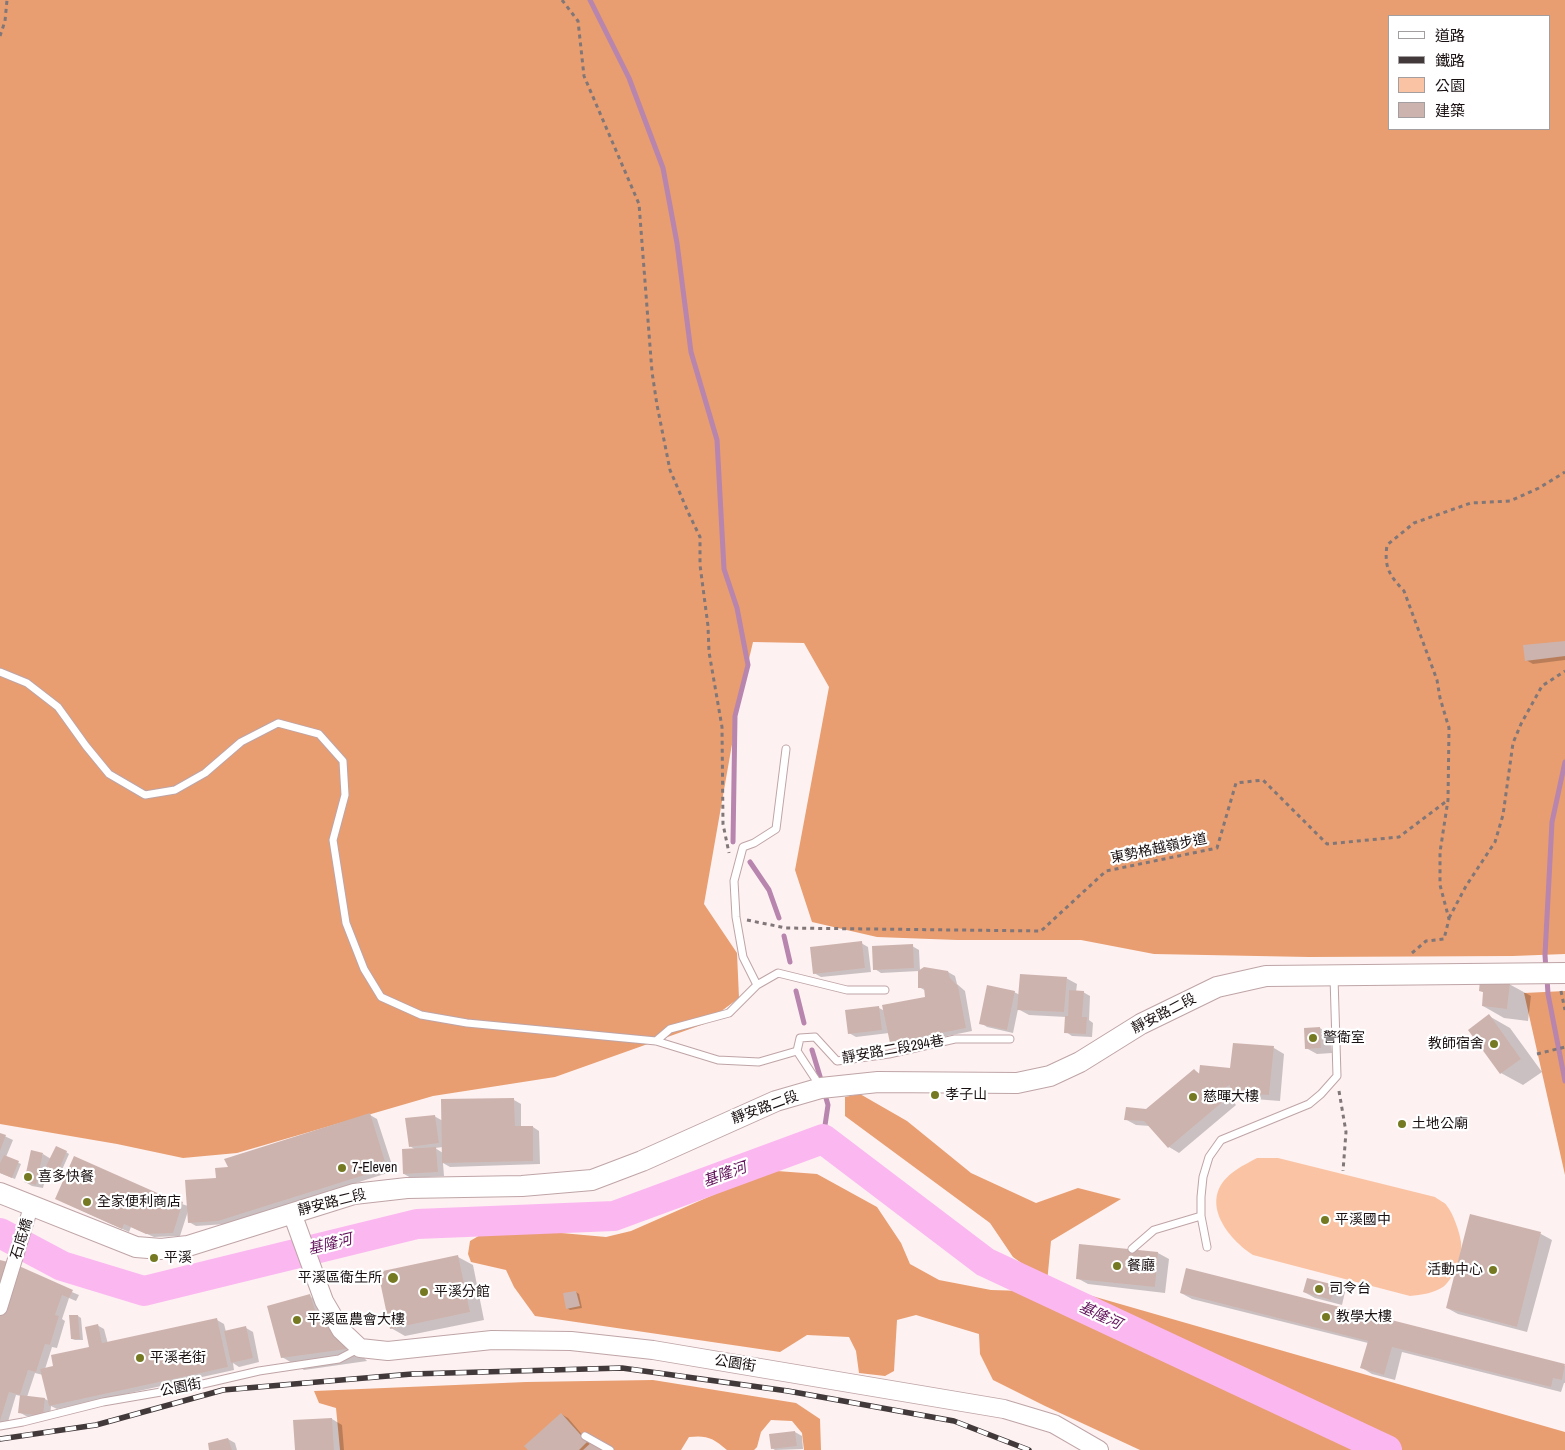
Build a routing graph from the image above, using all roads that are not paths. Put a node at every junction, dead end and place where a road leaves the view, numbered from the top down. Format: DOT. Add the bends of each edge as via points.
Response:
graph roads {
  1 [pos="0,672"];
  2 [pos="786,749"];
  3 [pos="1561,973"];
  4 [pos="1334,974"];
  5 [pos="757,985"];
  6 [pos="885,990"];
  7 [pos="1010,1039"];
  8 [pos="656,1041"];
  9 [pos="797,1051"];
  10 [pos="828,1088"];
  11 [pos="0,1193"];
  12 [pos="32,1207"];
  13 [pos="292,1213"];
  14 [pos="1201,1216"];
  15 [pos="1207,1247"];
  16 [pos="1132,1249"];
  17 [pos="0,1308"];
  18 [pos="360,1348"];
  19 [pos="0,1426"];
  20 [pos="585,1436"];
  21 [pos="610,1450"];
  22 [pos="1099,1450"];
  1 -- 8 [label="lane, 靜安路二段294巷" via="27,683 58,707 110,774 145,795 175,790 205,774 241,742 278,722 319,734 343,761 345,795 333,840 344,914 364,969 381,997 422,1016"];
  2 -- 5 [label="lane" via="776,829 743,847 734,881 743,957"];
  3 -- 4 [label="main road, 靜安路二段"];
  4 -- 10 [label="main road, 靜安路二段" via="1266,976 1217,987 1141,1024 1080,1062 1050,1076 1017,1083 878,1082"];
  4 -- 14 [label="lane" via="1337,1076 1309,1104 1221,1140 1209,1157 1203,1177"];
  5 -- 6 [label="lane" via="778,973 847,990"];
  5 -- 8 [label="lane" via="729,1013 670,1030"];
  7 -- 9 [label="lane, 靜安路二段294巷" via="955,1039 889,1054 837,1061 815,1037 800,1038"];
  8 -- 9 [label="lane, 靜安路二段294巷" via="718,1060 759,1062"];
  9 -- 10 [label="lane"];
  10 -- 13 [label="main road, 靜安路二段" via="776,1101 592,1180 522,1186 407,1188 354,1194"];
  11 -- 12 [label="main road, 靜安路二段"];
  12 -- 13 [label="main road, 靜安路二段" via="122,1242 161,1249 188,1246"];
  12 -- 17 [label="street, 石底橋"];
  13 -- 18 [label="street" via="324,1301 342,1330"];
  14 -- 15 [label="lane"];
  14 -- 16 [label="lane" via="1154,1230"];
  18 -- 19 [label="lane, 公園街" via="340,1359 260,1371"];
  18 -- 22 [label="street, 公園街" via="388,1351 512,1340 571,1341 653,1350 1004,1408 1054,1424"];
  20 -- 21 [label="lane"];
}
